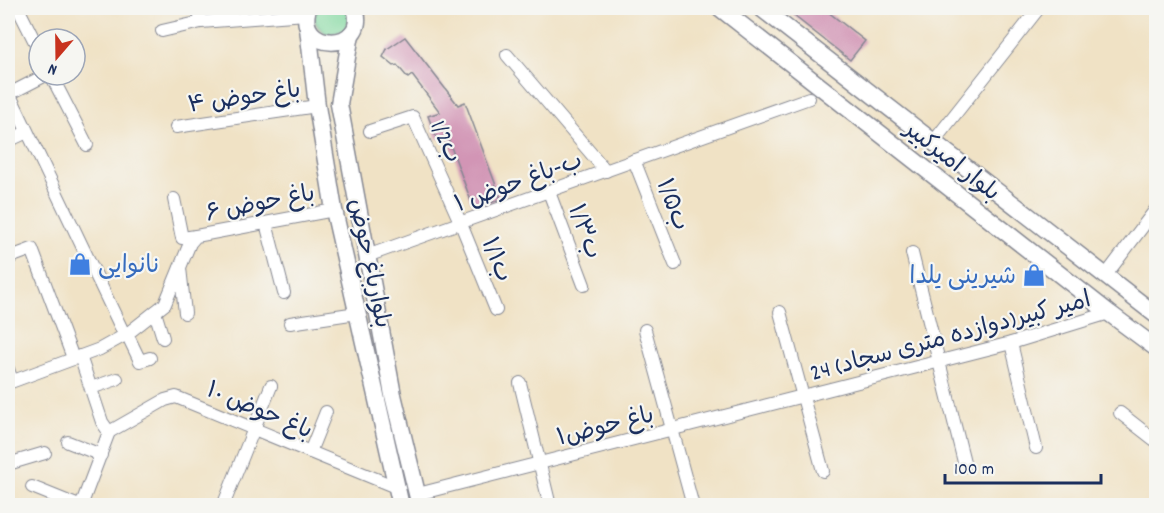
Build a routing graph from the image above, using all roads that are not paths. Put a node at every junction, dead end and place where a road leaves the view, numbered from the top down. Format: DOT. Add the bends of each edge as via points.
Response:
graph roads {
  1 [pos="18,8"];
  2 [pos="199,8"];
  3 [pos="356,8"];
  4 [pos="720,8"];
  5 [pos="761,8"];
  6 [pos="1039,8"];
  7 [pos="307,13"];
  8 [pos="201,22"];
  9 [pos="780,22"];
  10 [pos="28,27"];
  11 [pos="162,31"];
  12 [pos="351,34"];
  13 [pos="763,41"];
  14 [pos="507,55"];
  15 [pos="27,84"];
  16 [pos="57,87"];
  17 [pos="8,93"];
  18 [pos="809,98"];
  19 [pos="317,106"];
  20 [pos="176,127"];
  21 [pos="370,131"];
  22 [pos="27,132"];
  23 [pos="8,141"];
  24 [pos="934,141"];
  25 [pos="87,146"];
  26 [pos="634,160"];
  27 [pos="606,171"];
  28 [pos="549,192"];
  29 [pos="174,200"];
  30 [pos="1156,209"];
  31 [pos="334,210"];
  32 [pos="266,223"];
  33 [pos="461,224"];
  34 [pos="196,236"];
  35 [pos="912,253"];
  36 [pos="367,256"];
  37 [pos="8,258"];
  38 [pos="675,264"];
  39 [pos="180,267"];
  40 [pos="1106,275"];
  41 [pos="584,285"];
  42 [pos="284,293"];
  43 [pos="496,310"];
  44 [pos="154,312"];
  45 [pos="780,312"];
  46 [pos="185,313"];
  47 [pos="357,313"];
  48 [pos="1109,313"];
  49 [pos="1156,315"];
  50 [pos="291,323"];
  51 [pos="645,330"];
  52 [pos="126,335"];
  53 [pos="163,338"];
  54 [pos="1011,343"];
  55 [pos="1156,348"];
  56 [pos="77,357"];
  57 [pos="150,358"];
  58 [pos="940,361"];
  59 [pos="8,369"];
  60 [pos="117,379"];
  61 [pos="10,382"];
  62 [pos="520,383"];
  63 [pos="271,386"];
  64 [pos="91,388"];
  65 [pos="803,398"];
  66 [pos="396,404"];
  67 [pos="379,409"];
  68 [pos="326,412"];
  69 [pos="1120,413"];
  70 [pos="253,429"];
  71 [pos="671,430"];
  72 [pos="109,432"];
  73 [pos="1156,441"];
  74 [pos="68,442"];
  75 [pos="1036,448"];
  76 [pos="45,453"];
  77 [pos="310,453"];
  78 [pos="101,455"];
  79 [pos="540,463"];
  80 [pos="8,464"];
  81 [pos="965,466"];
  82 [pos="823,471"];
  83 [pos="32,487"];
  84 [pos="398,488"];
  85 [pos="419,500"];
  86 [pos="80,506"];
  87 [pos="223,506"];
  88 [pos="401,506"];
  89 [pos="550,506"];
  90 [pos="693,506"];
  1 -- 10 [label="street"];
  2 -- 8 [label="street"];
  3 -- 12 [label="main road, بلوارباغ حوض"];
  4 -- 13 [label="main road, بلوار امیرکبیر"];
  5 -- 9 [label="main road, بلوار امیرکبیر"];
  6 -- 24 [label="street"];
  7 -- 8 [label="street"];
  7 -- 12 [label="main road" via="320,40 328,43"];
  7 -- 19 [label="main road, بلوارباغ حوض"];
  8 -- 11 [label="street"];
  9 -- 13 [label="main road"];
  9 -- 24 [label="main road, بلوار امیرکبیر"];
  12 -- 36 [label="main road, بلوارباغ حوض" via="339,104"];
  13 -- 48 [label="main road, بلوار امیرکبیر"];
  14 -- 27 [label="street"];
  15 -- 17 [label="street"];
  16 -- 25 [label="street"];
  17 -- 22 [label="street"];
  18 -- 26 [label="street, ۱ ب-باغ حوض"];
  19 -- 20 [label="street, ۴ باغ حوض"];
  19 -- 31 [label="main road, بلوارباغ حوض"];
  21 -- 33 [label="street, 1/2ب" via="413,117"];
  22 -- 23 [label="street"];
  22 -- 52 [label="street"];
  24 -- 40 [label="main road, بلوار امیرکبیر"];
  26 -- 27 [label="street, ۱ ب-باغ حوض"];
  26 -- 38 [label="street, ب۱/۵"];
  27 -- 28 [label="street, ۱ ب-باغ حوض"];
  28 -- 33 [label="street, ۱ ب-باغ حوض"];
  28 -- 41 [label="street, ب۱/۳"];
  29 -- 34 [label="street" via="182,238"];
  30 -- 40 [label="street"];
  31 -- 32 [label="street, ۶ باغ حوض"];
  31 -- 47 [label="main road, بلوارباغ حوض"];
  32 -- 34 [label="street, ۶ باغ حوض"];
  32 -- 42 [label="street"];
  33 -- 36 [label="street, ۱ ب-باغ حوض"];
  33 -- 43 [label="street, ب۱/۱"];
  34 -- 39 [label="street, ۶ باغ حوض"];
  35 -- 58 [label="street"];
  36 -- 66 [label="main road, بلوارباغ حوض"];
  37 -- 56 [label="street" via="32,249"];
  39 -- 44 [label="street, ۶ باغ حوض" via="165,304"];
  39 -- 46 [label="street"];
  40 -- 49 [label="main road, بلوار امیرکبیر"];
  44 -- 52 [label="street, ۶ باغ حوض"];
  44 -- 53 [label="street"];
  45 -- 65 [label="street"];
  47 -- 50 [label="street"];
  47 -- 67 [label="main road, بلوارباغ حوض"];
  48 -- 54 [label="street, 24 امیر کبیر(دوازده متری سجاد)"];
  48 -- 55 [label="main road, بلوار امیرکبیر"];
  51 -- 71 [label="street"];
  52 -- 56 [label="street, ۶ باغ حوض"];
  52 -- 57 [label="street" via="140,361"];
  54 -- 58 [label="street, 24 امیر کبیر(دوازده متری سجاد)"];
  54 -- 75 [label="street"];
  56 -- 61 [label="street, ۶ باغ حوض"];
  56 -- 64 [label="street"];
  58 -- 65 [label="street, 24 امیر کبیر(دوازده متری سجاد)"];
  58 -- 81 [label="street"];
  59 -- 61 [label="street"];
  60 -- 64 [label="street"];
  62 -- 79 [label="street"];
  63 -- 70 [label="street"];
  64 -- 72 [label="street"];
  65 -- 71 [label="street, باغ حوض۱"];
  65 -- 82 [label="street"];
  66 -- 67 [label="main road"];
  66 -- 85 [label="main road, بلوارباغ حوض"];
  67 -- 84 [label="main road, بلوارباغ حوض"];
  68 -- 77 [label="street"];
  69 -- 73 [label="street"];
  70 -- 72 [label="street, ۱۰ باغ حوض" via="176,397"];
  70 -- 77 [label="street, ۱۰ باغ حوض"];
  70 -- 87 [label="street"];
  71 -- 79 [label="street, باغ حوض۱"];
  71 -- 90 [label="street"];
  72 -- 78 [label="street"];
  74 -- 78 [label="street"];
  76 -- 80 [label="street"];
  77 -- 84 [label="street, ۱۰ باغ حوض"];
  78 -- 86 [label="street"];
  79 -- 85 [label="street, باغ حوض۱"];
  79 -- 89 [label="street"];
  83 -- 86 [label="street"];
  84 -- 88 [label="main road, بلوارباغ حوض"];
}
